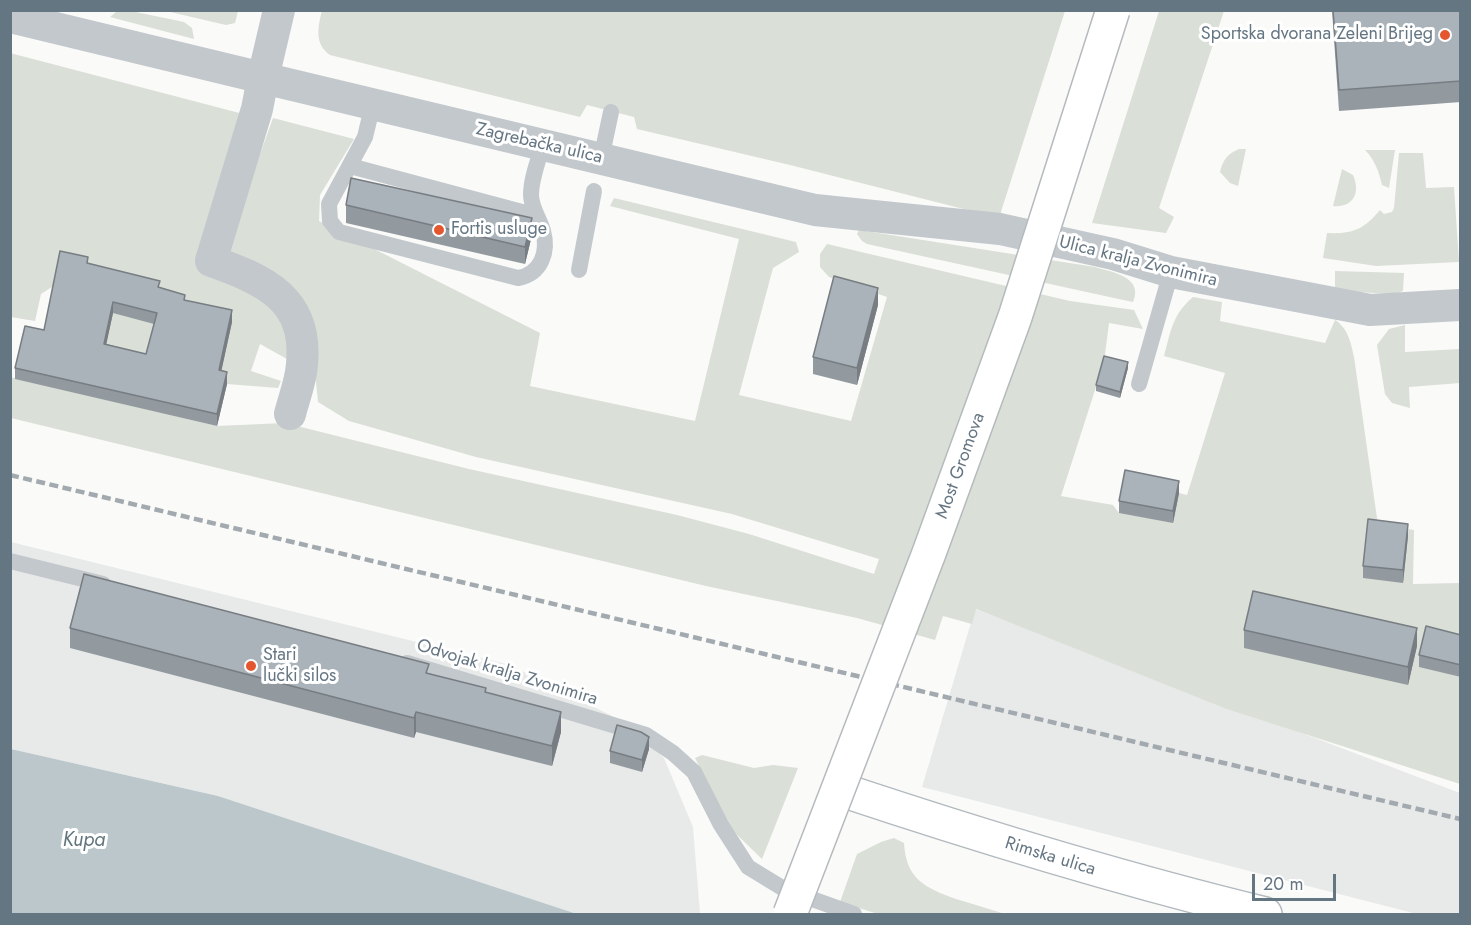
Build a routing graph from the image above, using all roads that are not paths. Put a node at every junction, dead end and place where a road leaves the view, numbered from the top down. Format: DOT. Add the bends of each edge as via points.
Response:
graph roads {
  1 [pos="279,10"];
  2 [pos="1113,10"];
  3 [pos="10,17"];
  4 [pos="68,20"];
  5 [pos="263,78"];
  6 [pos="373,104"];
  7 [pos="611,112"];
  8 [pos="543,145"];
  9 [pos="601,159"];
  10 [pos="350,166"];
  11 [pos="594,191"];
  12 [pos="815,210"];
  13 [pos="537,216"];
  14 [pos="579,270"];
  15 [pos="1171,272"];
  16 [pos="1461,305"];
  17 [pos="1139,384"];
  18 [pos="290,414"];
  19 [pos="10,561"];
  20 [pos="122,589"];
  21 [pos="397,660"];
  22 [pos="838,789"];
  23 [pos="787,902"];
  24 [pos="855,915"];
  25 [pos="1265,915"];
  1 -- 5 [label="street"];
  2 -- 22 [label="main road, Most Gromova, bridge" via="1015,317"];
  3 -- 4 [label="street, Zagrebačka ulica"];
  4 -- 5 [label="street, Zagrebačka ulica"];
  5 -- 6 [label="street, Zagrebačka ulica"];
  5 -- 18 [label="street" via="211,261 270,286 294,311 302,340 302,366"];
  6 -- 8 [label="street, Zagrebačka ulica"];
  6 -- 10 [label="lane" via="365,137"];
  7 -- 9 [label="lane"];
  8 -- 9 [label="street, Zagrebačka ulica"];
  8 -- 13 [label="lane" via="531,194"];
  9 -- 12 [label="street, Zagrebačka ulica"];
  10 -- 13 [label="lane"];
  10 -- 13 [label="lane" via="329,204 330,221 339,232 518,278 532,274 540,265 544,240"];
  11 -- 14 [label="lane"];
  12 -- 15 [label="street, Ulica kralja Zvonimira" via="1000,229 1113,254"];
  15 -- 16 [label="street, Ulica kralja Zvonimira" via="1370,310"];
  15 -- 17 [label="lane"];
  19 -- 20 [label="lane"];
  21 -- 23 [label="lane, Odvojak kralja Zvonimira" via="646,735 694,772 748,867"];
  22 -- 23 [label="main road, Most Gromova, bridge"];
  22 -- 25 [label="main road, Rimska ulica" via="1071,864"];
  23 -- 24 [label="lane, Odvojak kralja Zvonimira"];
}
